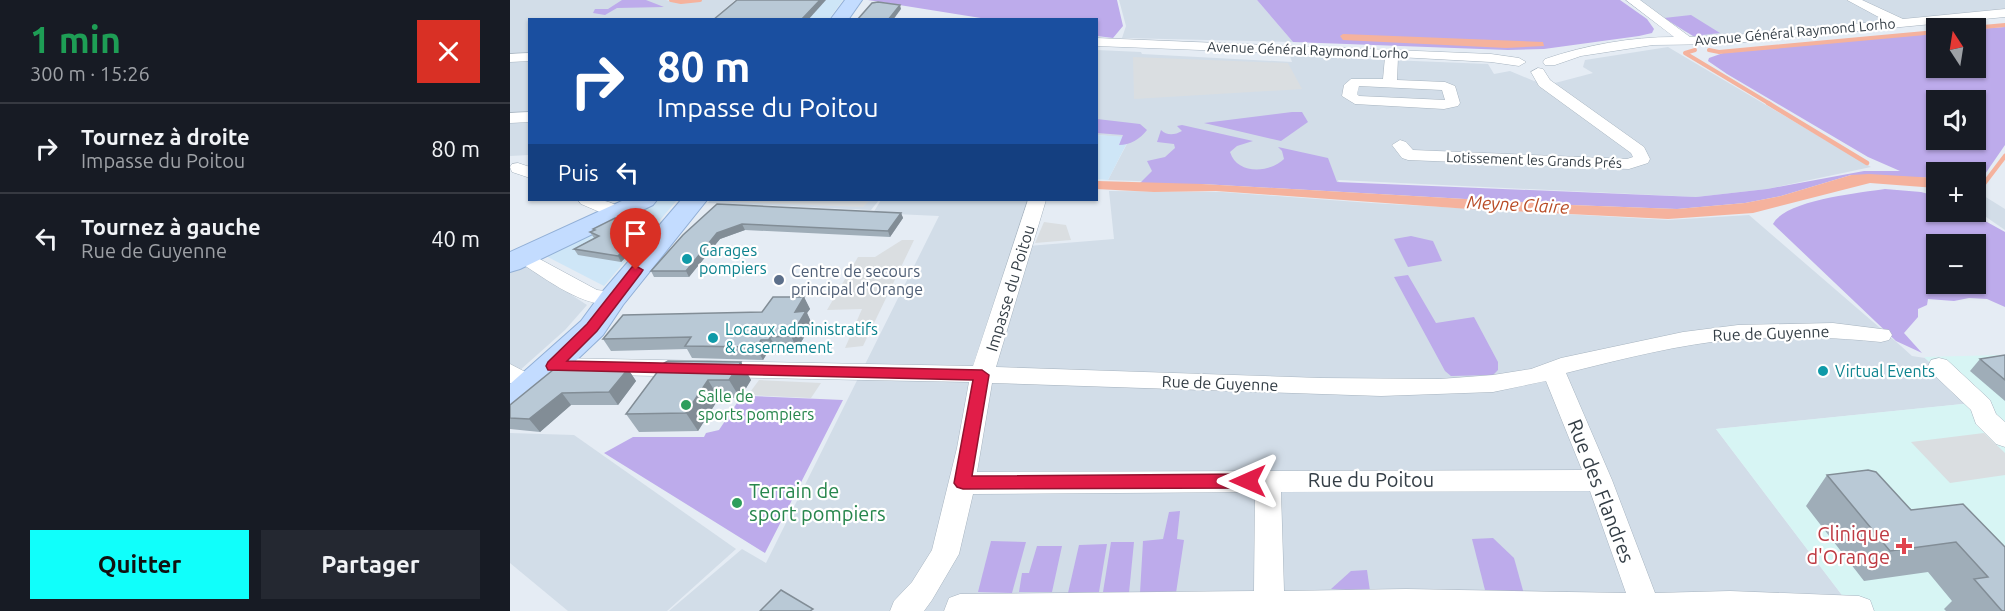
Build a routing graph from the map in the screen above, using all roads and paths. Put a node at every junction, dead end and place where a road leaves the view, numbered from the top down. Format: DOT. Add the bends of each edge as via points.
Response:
graph roads {
  1 [pos="854,0"];
  2 [pos="1632,0"];
  3 [pos="1853,0"];
  4 [pos="2005,13"];
  5 [pos="840,18"];
  6 [pos="1902,23"];
  7 [pos="1688,41"];
  8 [pos="1098,42"];
  9 [pos="1392,53"];
  10 [pos="1544,67"];
  11 [pos="1390,84"];
  12 [pos="528,117"];
  13 [pos="510,118"];
  14 [pos="1400,145"];
  15 [pos="589,201"];
  16 [pos="642,201"];
  17 [pos="693,201"];
  18 [pos="1037,201"];
  19 [pos="615,212"];
  20 [pos="517,259"];
  21 [pos="613,298"];
  22 [pos="1881,335"];
  23 [pos="1939,366"];
  24 [pos="1554,372"];
  25 [pos="982,375"];
  26 [pos="526,382"];
  27 [pos="2005,437"];
  28 [pos="1599,480"];
  29 [pos="1268,481"];
  30 [pos="963,483"];
  31 [pos="1269,607"];
  32 [pos="1646,609"];
  33 [pos="1859,610"];
  34 [pos="905,611"];
  35 [pos="959,611"];
  1 -- 5 [label="street"];
  2 -- 7 [label="street"];
  3 -- 6 [label="street"];
  4 -- 6 [label="street, Avenue Général Raymond Lorho"];
  6 -- 7 [label="street, Avenue Général Raymond Lorho"];
  7 -- 10 [label="street, Avenue Général Raymond Lorho" via="1653,40 1605,47 1572,54"];
  8 -- 9 [label="street, Avenue Général Raymond Lorho"];
  9 -- 10 [label="street, Avenue Général Raymond Lorho" via="1491,58 1518,62 1523,69"];
  9 -- 11 [label="street"];
  10 -- 14 [label="street, Lotissement les Grands Prés" via="1544,83 1638,150 1642,159 1629,164 1408,155"];
  11 -- 11 [label="street" via="1445,87 1450,89 1453,103 1355,100 1349,96 1351,85 1356,82"];
  12 -- 13 [label="street"];
  15 -- 19 [label="street"];
  16 -- 19 [label="street"];
  17 -- 21 [label="street"];
  18 -- 25 [label="street, Impasse du Poitou"];
  19 -- 20 [label="street"];
  20 -- 21 [label="street" via="592,296"];
  21 -- 26 [label="street" via="592,328"];
  22 -- 24 [label="street, Rue de Guyenne" via="1833,330 1738,332 1683,339 1561,366"];
  23 -- 27 [label="street" via="1982,406 1985,418"];
  24 -- 25 [label="street, Rue de Guyenne" via="1482,385 1383,387"];
  24 -- 28 [label="street, Rue des Flandres"];
  25 -- 26 [label="street, Rue de Guyenne" via="820,370"];
  25 -- 30 [label="street, Impasse du Poitou"];
  28 -- 29 [label="street, Rue du Poitou"];
  28 -- 32 [label="street, Rue des Flandres"];
  29 -- 30 [label="street, Rue du Poitou"];
  29 -- 31 [label="street"];
  30 -- 34 [label="street" via="945,554"];
  31 -- 32 [label="street" via="1436,603"];
  31 -- 35 [label="street"];
  32 -- 33 [label="street" via="1730,605"];
}
